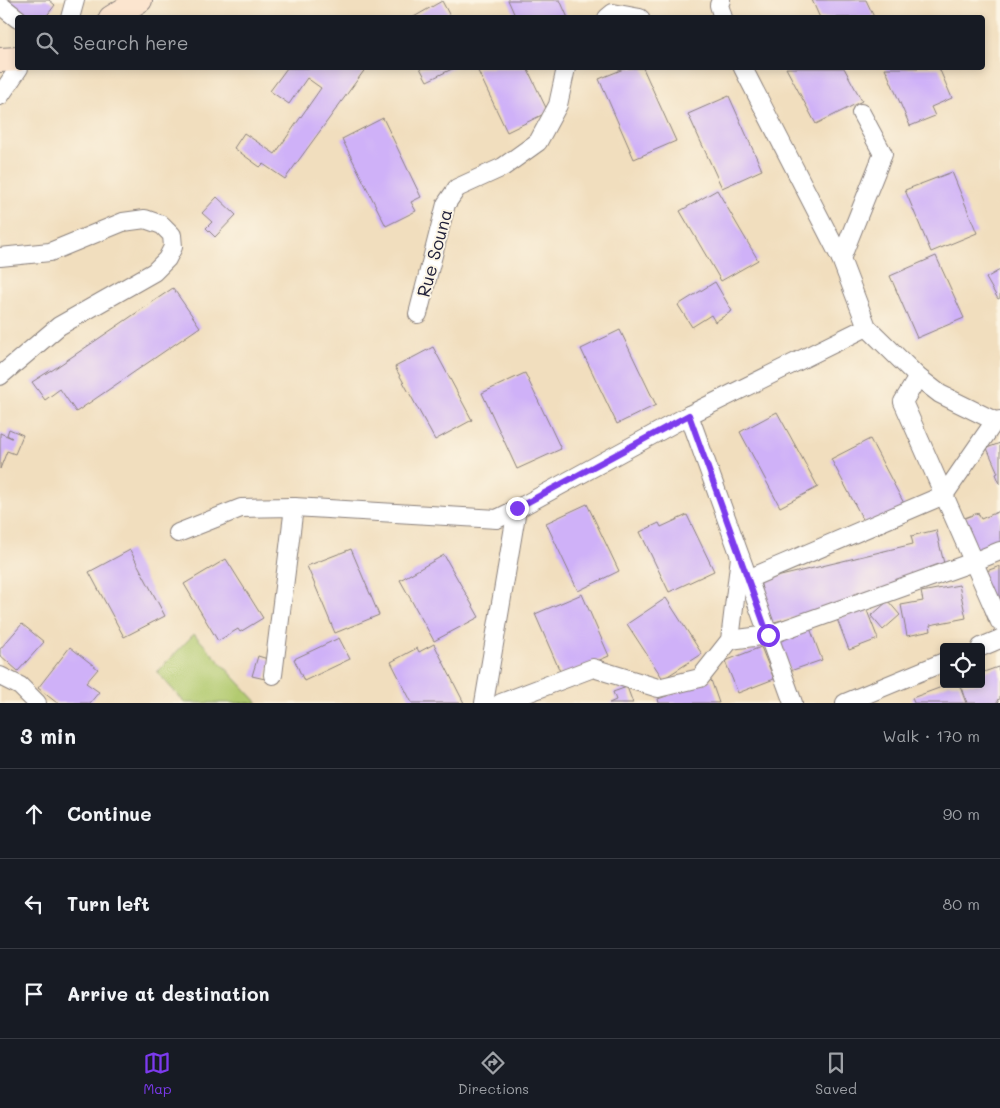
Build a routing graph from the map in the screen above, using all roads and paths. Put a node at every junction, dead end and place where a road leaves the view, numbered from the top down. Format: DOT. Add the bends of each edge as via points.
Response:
graph roads {
  1 [pos="74,0"];
  2 [pos="140,0"];
  3 [pos="721,0"];
  4 [pos="0,5"];
  5 [pos="609,10"];
  6 [pos="71,15"];
  7 [pos="116,15"];
  8 [pos="628,15"];
  9 [pos="722,15"];
  10 [pos="15,18"];
  11 [pos="15,59"];
  12 [pos="0,60"];
  13 [pos="17,70"];
  14 [pos="566,70"];
  15 [pos="744,70"];
  16 [pos="0,96"];
  17 [pos="862,113"];
  18 [pos="0,257"];
  19 [pos="841,259"];
  20 [pos="418,314"];
  21 [pos="867,327"];
  22 [pos="0,376"];
  23 [pos="918,376"];
  24 [pos="689,415"];
  25 [pos="997,420"];
  26 [pos="944,495"];
  27 [pos="294,507"];
  28 [pos="517,508"];
  29 [pos="178,533"];
  30 [pos="1000,551"];
  31 [pos="740,557"];
  32 [pos="973,562"];
  33 [pos="748,579"];
  34 [pos="1000,622"];
  35 [pos="768,635"];
  36 [pos="1000,639"];
  37 [pos="730,640"];
  38 [pos="985,645"];
  39 [pos="940,664"];
  40 [pos="273,675"];
  41 [pos="0,676"];
  42 [pos="37,703"];
  43 [pos="484,703"];
  44 [pos="501,703"];
  45 [pos="793,703"];
  46 [pos="845,703"];
  1 -- 6 [label="street"];
  2 -- 7 [label="main road"];
  3 -- 9 [label="street"];
  4 -- 10 [label="street"];
  5 -- 8 [label="street"];
  11 -- 12 [label="main road"];
  13 -- 16 [label="street"];
  14 -- 20 [label="street, Rue Souna" via="558,105 538,142 504,167 457,188 446,204"];
  15 -- 19 [label="street"];
  17 -- 19 [label="street" via="883,154"];
  18 -- 22 [label="street" via="50,252 123,222 145,219 162,225 172,236 173,247 154,272 59,326"];
  19 -- 21 [label="street"];
  21 -- 23 [label="street"];
  21 -- 24 [label="street"];
  23 -- 25 [label="street" via="940,394"];
  23 -- 26 [label="street" via="903,402"];
  24 -- 28 [label="street"];
  24 -- 31 [label="street"];
  25 -- 26 [label="street"];
  26 -- 32 [label="street"];
  26 -- 33 [label="street"];
  27 -- 28 [label="street" via="497,519"];
  27 -- 29 [label="street" via="241,508"];
  27 -- 40 [label="street"];
  28 -- 43 [label="street"];
  30 -- 32 [label="street"];
  31 -- 33 [label="street"];
  31 -- 37 [label="street"];
  32 -- 34 [label="street"];
  32 -- 35 [label="street"];
  33 -- 35 [label="street"];
  35 -- 37 [label="street"];
  35 -- 45 [label="street"];
  36 -- 38 [label="street"];
  37 -- 44 [label="street" via="700,678 658,688 593,668"];
  39 -- 46 [label="street"];
  41 -- 42 [label="street" via="20,686"];
}
